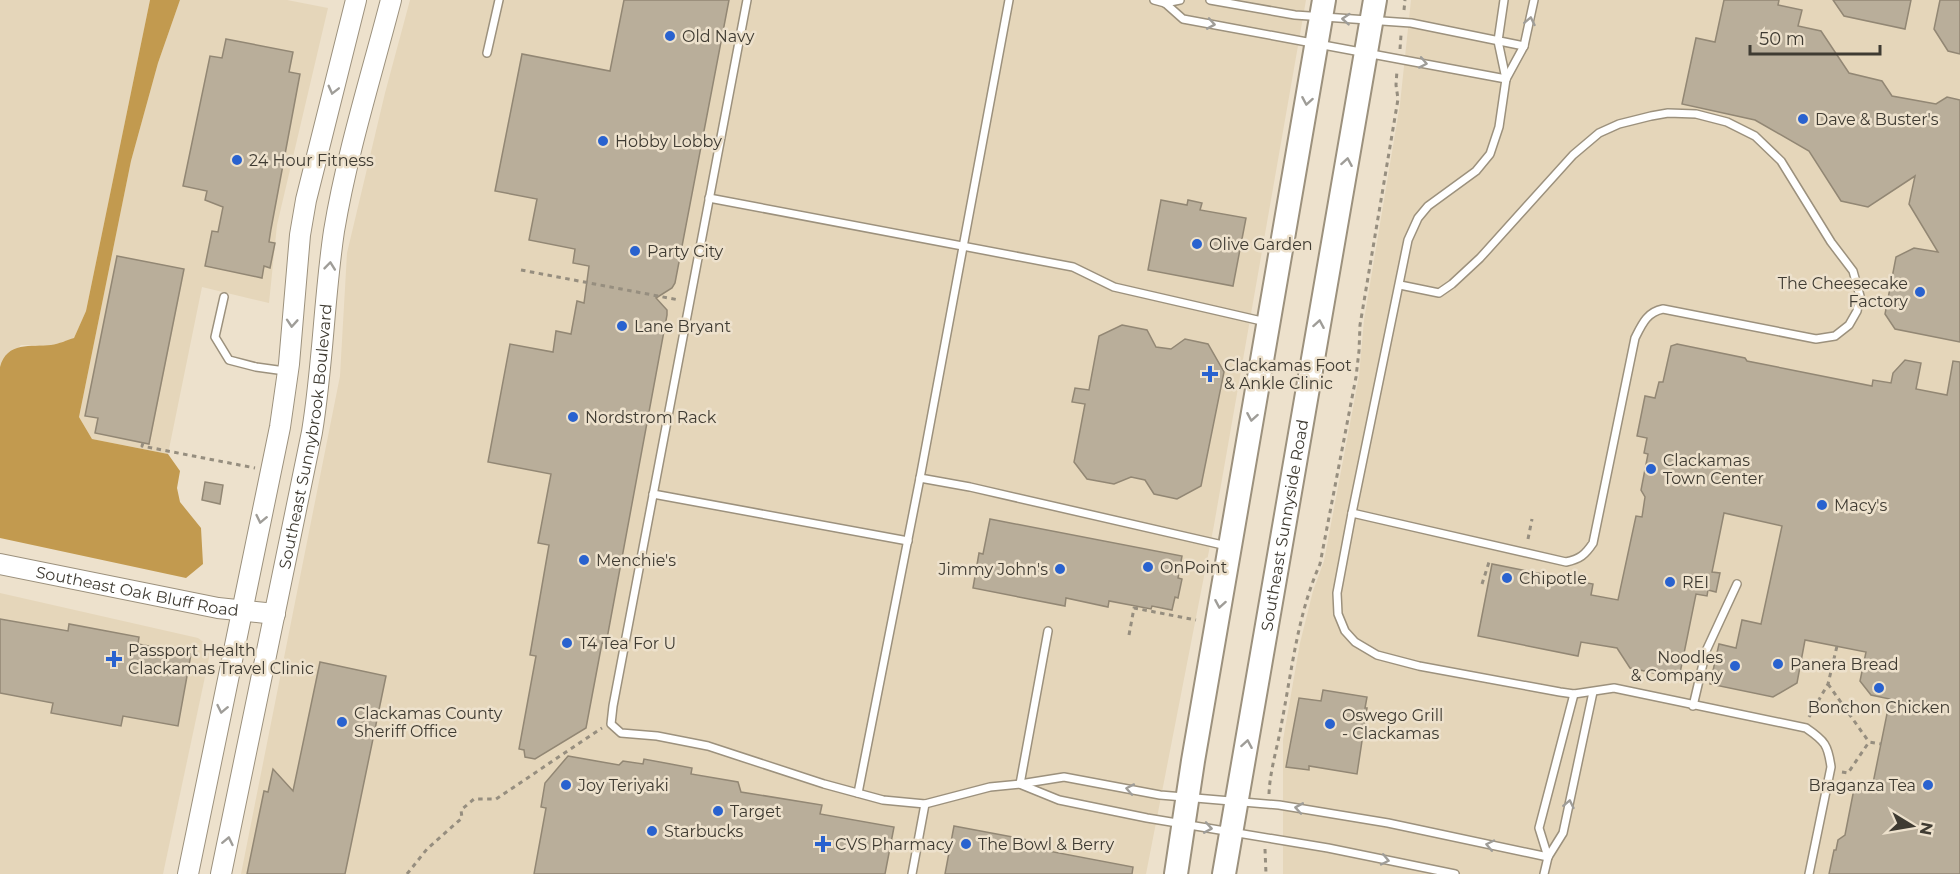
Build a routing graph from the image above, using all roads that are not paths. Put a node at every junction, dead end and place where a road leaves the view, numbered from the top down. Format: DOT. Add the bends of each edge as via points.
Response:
graph roads {
  1 [pos="356,0"];
  2 [pos="391,0"];
  3 [pos="500,0"];
  4 [pos="747,0"];
  5 [pos="1009,0"];
  6 [pos="1154,0"];
  7 [pos="1180,0"];
  8 [pos="1210,0"];
  9 [pos="1504,0"];
  10 [pos="1534,0"];
  11 [pos="1166,3"];
  12 [pos="1322,9"];
  13 [pos="1373,10"];
  14 [pos="1498,41"];
  15 [pos="1317,43"];
  16 [pos="1524,46"];
  17 [pos="1366,52"];
  18 [pos="487,53"];
  19 [pos="1506,79"];
  20 [pos="710,198"];
  21 [pos="963,246"];
  22 [pos="1400,285"];
  23 [pos="224,297"];
  24 [pos="1268,323"];
  25 [pos="288,371"];
  26 [pos="920,478"];
  27 [pos="653,494"];
  28 [pos="1352,513"];
  29 [pos="908,541"];
  30 [pos="1230,546"];
  31 [pos="0,564"];
  32 [pos="1737,585"];
  33 [pos="242,610"];
  34 [pos="275,614"];
  35 [pos="1048,631"];
  36 [pos="1593,692"];
  37 [pos="1574,694"];
  38 [pos="1693,706"];
  39 [pos="1020,784"];
  40 [pos="858,793"];
  41 [pos="1188,798"];
  42 [pos="1237,801"];
  43 [pos="925,804"];
  44 [pos="1184,824"];
  45 [pos="1232,832"];
  46 [pos="1548,857"];
  47 [pos="188,874"];
  48 [pos="221,874"];
  49 [pos="912,874"];
  50 [pos="1176,874"];
  51 [pos="1224,874"];
  52 [pos="1455,874"];
  53 [pos="1544,874"];
  54 [pos="1809,874"];
  1 -- 25 [label="main road, Southeast Sunnybrook Boulevard, one-way" via="306,200"];
  34 -- 2 [label="main road, Southeast Sunnybrook Boulevard, one-way" via="315,412 339,202"];
  3 -- 18 [label="lane"];
  4 -- 20 [label="lane"];
  5 -- 21 [label="lane"];
  6 -- 11 [label="lane"];
  7 -- 11 [label="lane"];
  8 -- 12 [label="lane" via="1295,15"];
  9 -- 14 [label="lane"];
  16 -- 10 [label="lane, one-way"];
  11 -- 15 [label="lane, one-way" via="1183,19"];
  13 -- 12 [label="lane, one-way"];
  12 -- 15 [label="main road"];
  13 -- 14 [label="lane" via="1402,23"];
  13 -- 17 [label="main road, Southeast Sunnyside Road"];
  14 -- 16 [label="lane"];
  14 -- 19 [label="lane"];
  15 -- 17 [label="lane"];
  15 -- 24 [label="main road, one-way"];
  16 -- 19 [label="lane"];
  17 -- 19 [label="lane, one-way"];
  42 -- 17 [label="main road, Southeast Sunnyside Road, one-way"];
  19 -- 22 [label="lane" via="1490,154 1476,171 1428,206 1418,218 1408,240"];
  20 -- 21 [label="lane"];
  20 -- 27 [label="lane"];
  21 -- 24 [label="lane" via="1073,267 1114,287"];
  21 -- 26 [label="lane"];
  22 -- 28 [label="lane"];
  22 -- 28 [label="lane" via="1439,293 1480,258 1573,155 1599,133 1619,124 1668,113 1696,114 1727,122 1755,136 1781,161 1853,271 1860,296 1849,325 1835,336 1816,339 1663,309 1644,319 1635,338 1593,543 1578,560 1566,562"];
  23 -- 25 [label="lane" via="215,337 229,360"];
  24 -- 30 [label="main road, one-way"];
  25 -- 33 [label="main road, Southeast Sunnybrook Boulevard, one-way"];
  26 -- 29 [label="lane"];
  26 -- 30 [label="lane"];
  27 -- 29 [label="lane"];
  27 -- 40 [label="lane" via="611,724 621,733 708,747"];
  28 -- 37 [label="lane" via="1337,593 1338,614 1355,642 1377,655 1419,666"];
  29 -- 40 [label="lane"];
  30 -- 41 [label="main road, one-way"];
  31 -- 33 [label="main road, Southeast Oak Bluff Road"];
  32 -- 38 [label="lane" via="1706,651"];
  33 -- 34 [label="main road, Southeast Oak Bluff Road"];
  33 -- 47 [label="main road, Southeast Sunnybrook Boulevard, one-way"];
  48 -- 34 [label="main road, Southeast Sunnybrook Boulevard, one-way"];
  35 -- 39 [label="lane"];
  36 -- 37 [label="lane"];
  36 -- 38 [label="lane" via="1614,688"];
  46 -- 36 [label="lane, one-way" via="1563,833"];
  37 -- 46 [label="lane" via="1539,828"];
  38 -- 54 [label="lane" via="1806,728 1829,749 1831,767"];
  41 -- 39 [label="lane, one-way" via="1064,777"];
  39 -- 43 [label="lane" via="990,786"];
  39 -- 44 [label="lane" via="1059,800"];
  40 -- 43 [label="lane"];
  41 -- 42 [label="lane"];
  41 -- 44 [label="main road"];
  42 -- 45 [label="main road, Southeast Sunnyside Road"];
  46 -- 42 [label="lane, one-way" via="1388,823"];
  43 -- 49 [label="lane"];
  44 -- 45 [label="lane, one-way"];
  44 -- 50 [label="main road"];
  45 -- 51 [label="main road, Southeast Sunnyside Road"];
  45 -- 52 [label="lane, one-way"];
  46 -- 53 [label="lane"];
}
